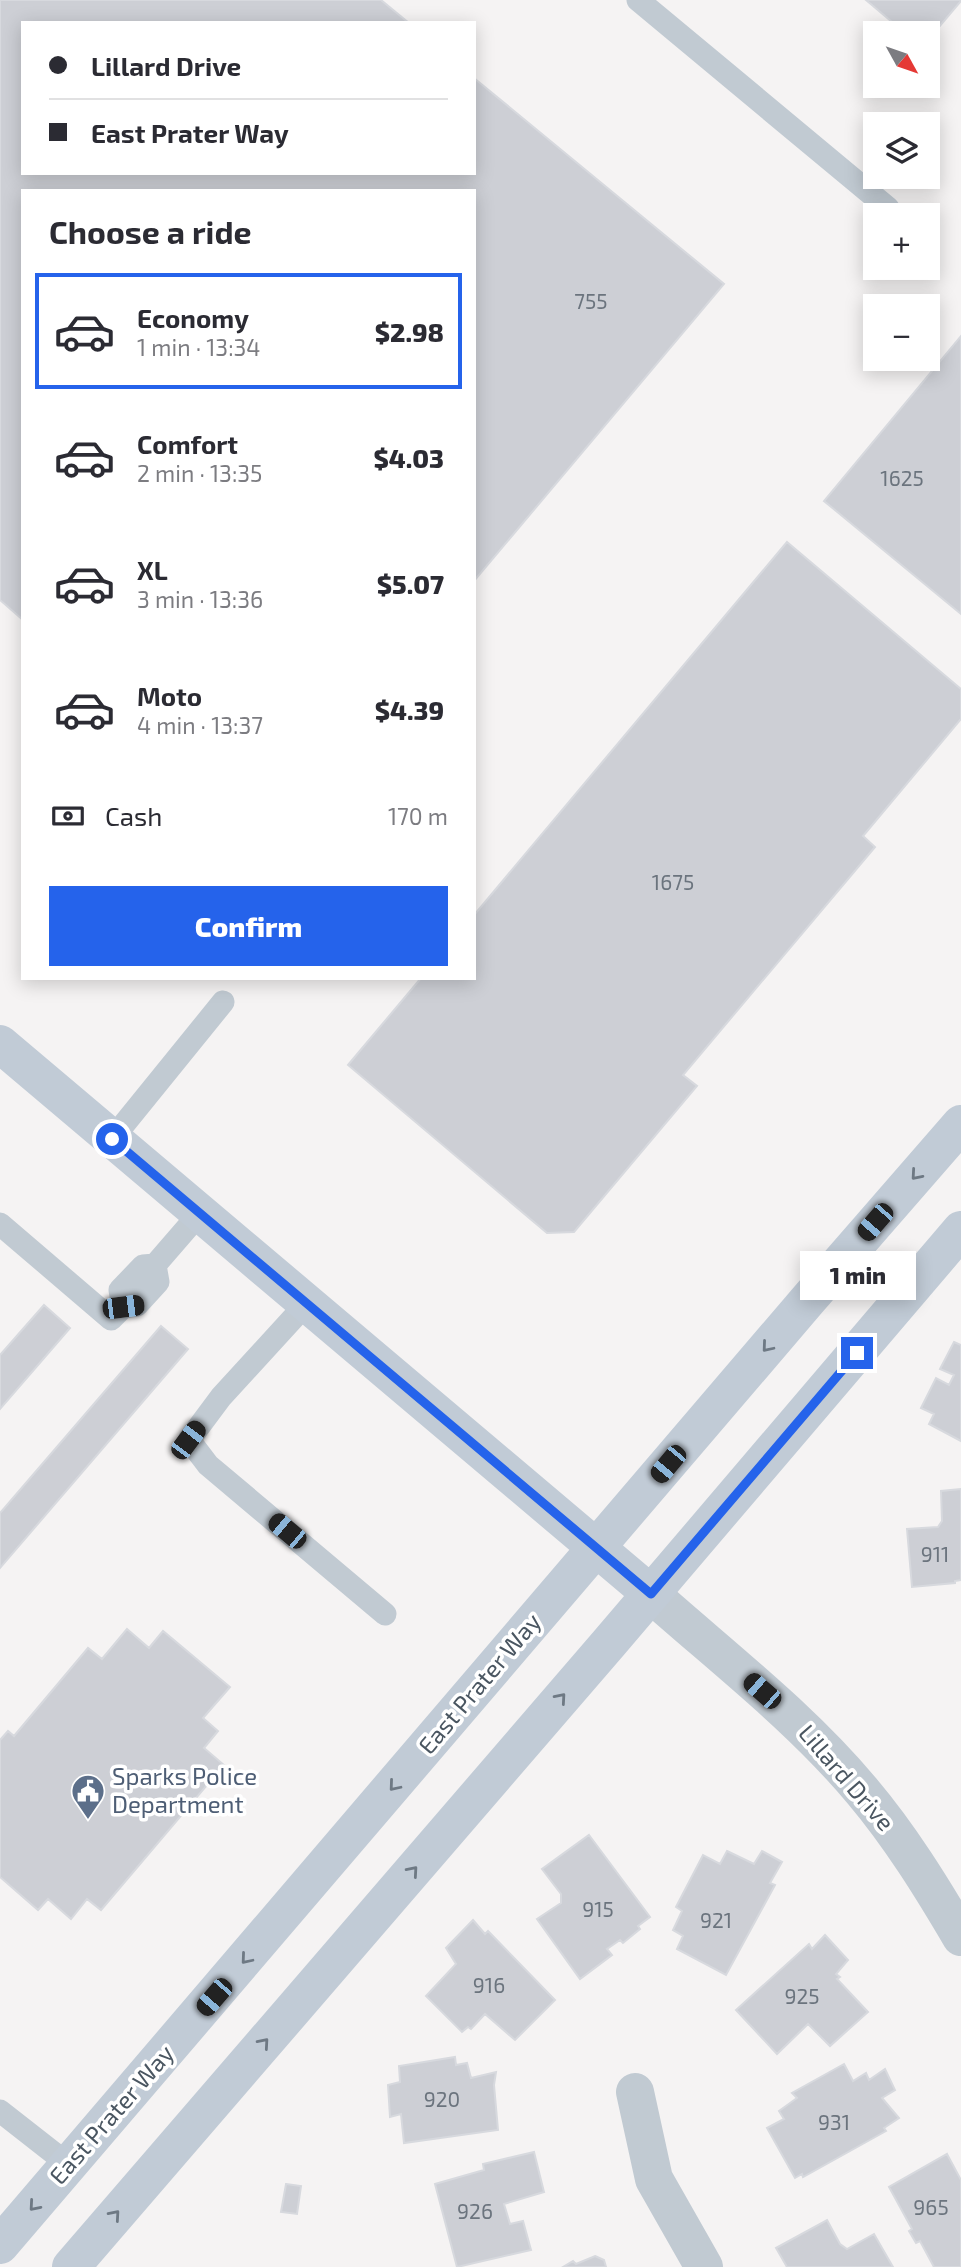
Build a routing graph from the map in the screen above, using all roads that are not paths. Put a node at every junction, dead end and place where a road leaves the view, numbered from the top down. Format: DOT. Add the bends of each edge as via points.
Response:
graph roads {
  1 [pos="638,0"];
  2 [pos="882,203"];
  3 [pos="223,1002"];
  4 [pos="0,1044"];
  5 [pos="961,1124"];
  6 [pos="112,1139"];
  7 [pos="200,1213"];
  8 [pos="0,1224"];
  9 [pos="961,1230"];
  10 [pos="307,1303"];
  11 [pos="596,1547"];
  12 [pos="651,1594"];
  13 [pos="385,1614"];
  14 [pos="961,1937"];
  15 [pos="635,2092"];
  16 [pos="0,2111"];
  17 [pos="69,2165"];
  18 [pos="0,2245"];
  19 [pos="71,2267"];
  20 [pos="704,2267"];
  1 -- 2 [label="lane"];
  3 -- 6 [label="lane"];
  4 -- 6 [label="main road, Lillard Drive"];
  5 -- 11 [label="main road, East Prater Way, one-way"];
  6 -- 7 [label="main road, Lillard Drive"];
  7 -- 8 [label="lane" via="155,1265 144,1266 120,1290 123,1307 111,1320"];
  7 -- 10 [label="main road, Lillard Drive"];
  9 -- 12 [label="main road"];
  10 -- 11 [label="main road, Lillard Drive"];
  10 -- 13 [label="lane" via="188,1440 208,1465"];
  11 -- 12 [label="main road, Lillard Drive"];
  11 -- 17 [label="main road, East Prater Way, one-way"];
  12 -- 14 [label="street, Lillard Drive" via="801,1726 862,1791 917,1864"];
  19 -- 12 [label="main road, one-way"];
  15 -- 20 [label="street" via="654,2179"];
  16 -- 17 [label="lane"];
  17 -- 18 [label="main road, East Prater Way, one-way"];
}
